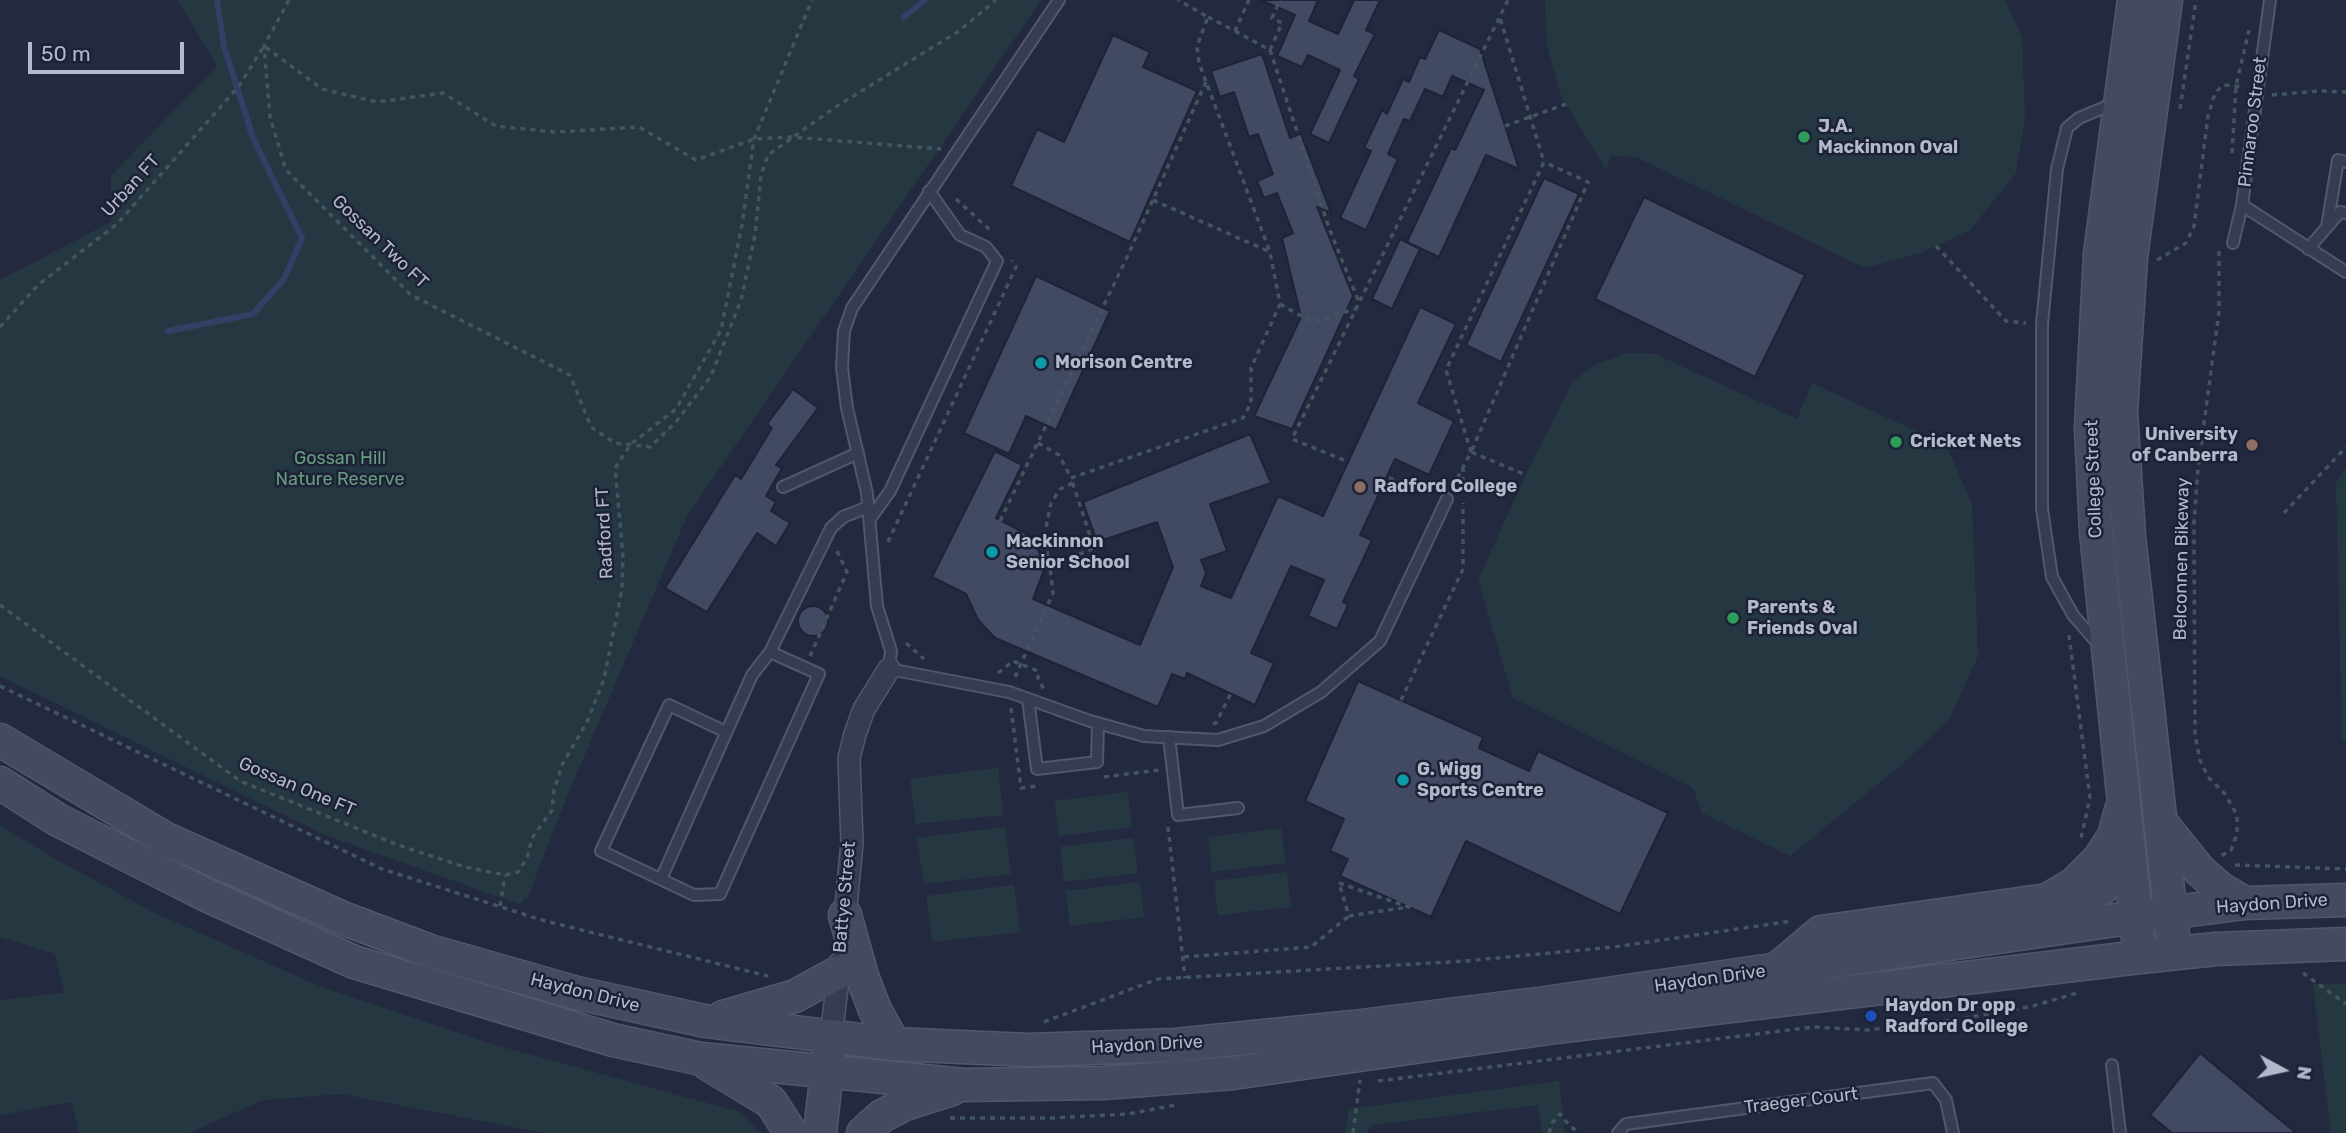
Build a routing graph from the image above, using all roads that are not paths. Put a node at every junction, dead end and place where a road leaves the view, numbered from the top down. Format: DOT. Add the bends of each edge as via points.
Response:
graph roads {
  1 [pos="1059,0"];
  2 [pos="2134,0"];
  3 [pos="2166,0"];
  4 [pos="2270,0"];
  5 [pos="2120,101"];
  6 [pos="2346,162"];
  7 [pos="929,191"];
  8 [pos="2242,205"];
  9 [pos="2346,213"];
  10 [pos="2327,227"];
  11 [pos="2233,243"];
  12 [pos="2308,249"];
  13 [pos="2346,272"];
  14 [pos="858,453"];
  15 [pos="783,487"];
  16 [pos="1447,499"];
  17 [pos="868,506"];
  18 [pos="870,519"];
  19 [pos="771,652"];
  20 [pos="2108,655"];
  21 [pos="889,669"];
  22 [pos="1028,699"];
  23 [pos="1098,723"];
  24 [pos="726,733"];
  25 [pos="1168,737"];
  26 [pos="0,740"];
  27 [pos="0,783"];
  28 [pos="2124,798"];
  29 [pos="1238,807"];
  30 [pos="2160,821"];
  31 [pos="2129,857"];
  32 [pos="661,879"];
  33 [pos="2346,900"];
  34 [pos="2245,904"];
  35 [pos="2171,913"];
  36 [pos="845,915"];
  37 [pos="2136,917"];
  38 [pos="2346,944"];
  39 [pos="1881,954"];
  40 [pos="2175,954"];
  41 [pos="2140,957"];
  42 [pos="1777,969"];
  43 [pos="839,972"];
  44 [pos="705,1021"];
  45 [pos="831,1037"];
  46 [pos="894,1044"];
  47 [pos="701,1059"];
  48 [pos="2112,1065"];
  49 [pos="827,1072"];
  50 [pos="964,1085"];
  51 [pos="791,1133"];
  52 [pos="820,1133"];
  53 [pos="863,1133"];
  54 [pos="1618,1133"];
  55 [pos="1953,1133"];
  56 [pos="2120,1133"];
  1 -- 7 [label="lane"];
  2 -- 5 [label="main road, College Street"];
  3 -- 30 [label="main road, College Street" via="2131,257 2121,412 2129,536"];
  4 -- 8 [label="lane, Pinnaroo Street"];
  5 -- 20 [label="main road, College Street" via="2100,254 2091,428"];
  5 -- 20 [label="lane" via="2067,128 2057,169 2042,324 2042,509 2052,577 2073,615"];
  6 -- 10 [label="lane" via="2338,160"];
  7 -- 14 [label="lane" via="852,307 844,331 842,368"];
  7 -- 18 [label="lane" via="960,234 986,247 997,261 890,491"];
  8 -- 11 [label="lane, Pinnaroo Street"];
  8 -- 12 [label="lane"];
  9 -- 10 [label="lane" via="2340,212"];
  10 -- 12 [label="lane"];
  12 -- 13 [label="lane"];
  14 -- 15 [label="lane"];
  14 -- 17 [label="lane"];
  16 -- 25 [label="lane" via="1380,641 1321,692 1264,726 1218,740"];
  17 -- 18 [label="lane"];
  17 -- 19 [label="lane" via="831,528"];
  18 -- 21 [label="lane" via="877,607 891,651"];
  19 -- 24 [label="lane" via="752,675"];
  19 -- 32 [label="lane" via="819,674 720,894 694,895"];
  20 -- 28 [label="main road, College Street"];
  21 -- 22 [label="lane"];
  21 -- 36 [label="street, Battye Street" via="864,709 849,758 852,842"];
  22 -- 23 [label="lane"];
  22 -- 23 [label="lane" via="1037,769 1097,762"];
  23 -- 25 [label="lane" via="1144,736"];
  24 -- 32 [label="lane"];
  24 -- 32 [label="lane" via="669,705 601,851"];
  25 -- 29 [label="lane" via="1178,815"];
  26 -- 44 [label="main road, Haydon Drive" via="166,839 345,919 430,951 577,993"];
  27 -- 47 [label="main road, Haydon Drive" via="58,820 204,894 354,962 613,1040"];
  28 -- 31 [label="main road, College Street"];
  28 -- 42 [label="main road" via="2114,836 2099,859 2074,884 2047,900 1821,932"];
  30 -- 34 [label="main road" via="2200,872"];
  30 -- 35 [label="main road, College Street"];
  31 -- 37 [label="main road, College Street"];
  31 -- 39 [label="main road" via="2119,875 2102,888 2053,911 1918,929"];
  33 -- 34 [label="main road, Haydon Drive"];
  34 -- 35 [label="main road, Haydon Drive"];
  35 -- 37 [label="main road, Haydon Drive"];
  35 -- 40 [label="main road, College Street"];
  36 -- 43 [label="street, Battye Street"];
  36 -- 46 [label="main road" via="862,976"];
  37 -- 39 [label="main road, Haydon Drive"];
  37 -- 41 [label="main road, College Street"];
  38 -- 40 [label="main road, Haydon Drive"];
  39 -- 42 [label="main road, Haydon Drive"];
  40 -- 41 [label="main road, Haydon Drive"];
  41 -- 50 [label="main road, Haydon Drive" via="1563,1027 1233,1073 1103,1083"];
  42 -- 46 [label="main road, Haydon Drive" via="1504,1008 1175,1045 1029,1050"];
  43 -- 44 [label="main road" via="777,1003"];
  43 -- 45 [label="street, Battye Street"];
  44 -- 45 [label="main road, Haydon Drive"];
  45 -- 46 [label="main road, Haydon Drive"];
  45 -- 49 [label="main road, Battye Street"];
  47 -- 49 [label="main road, Haydon Drive"];
  47 -- 51 [label="main road" via="771,1102"];
  48 -- 56 [label="lane"];
  49 -- 50 [label="main road, Haydon Drive"];
  49 -- 52 [label="main road, Battye Street"];
  50 -- 53 [label="main road" via="905,1104"];
  54 -- 55 [label="lane, Traeger Court" via="1626,1124 1933,1083 1946,1100"];
}
